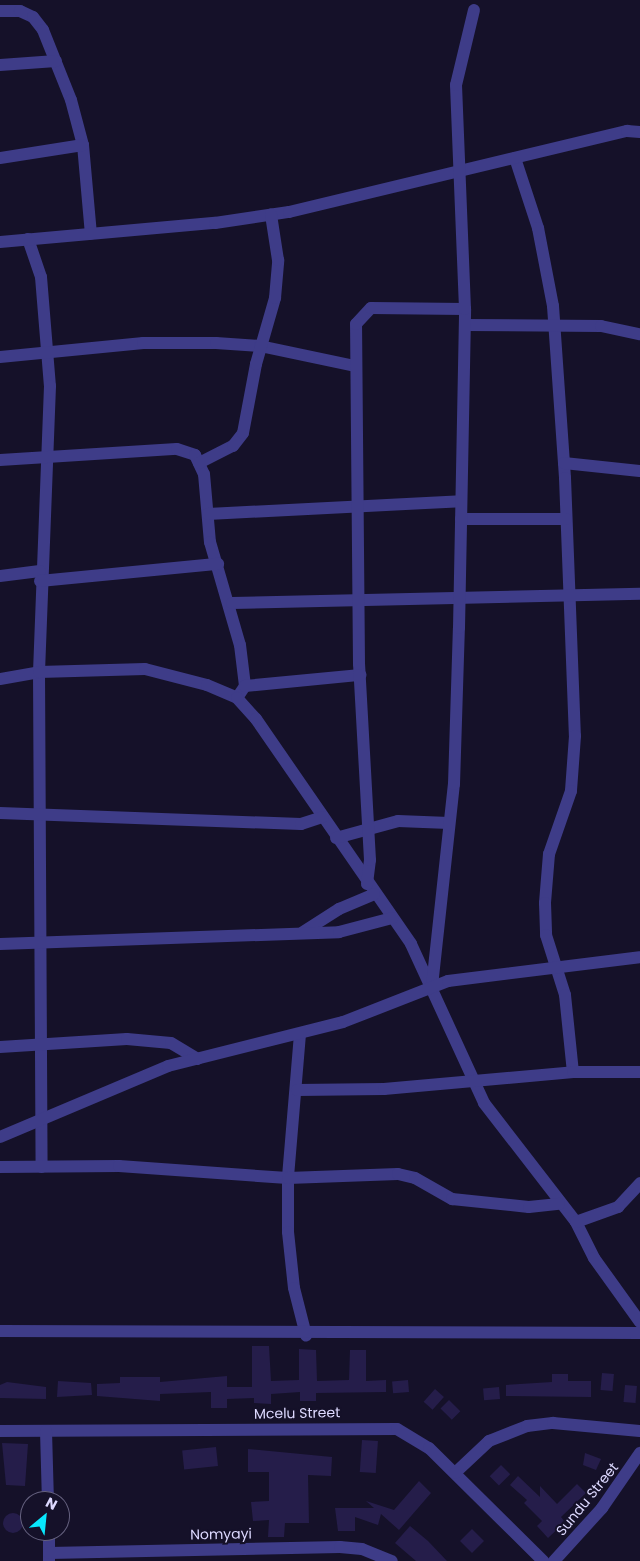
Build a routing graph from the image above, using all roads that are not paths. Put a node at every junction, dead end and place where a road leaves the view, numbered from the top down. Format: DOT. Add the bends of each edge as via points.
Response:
graph roads {
  1 [pos="474,10"];
  2 [pos="0,11"];
  3 [pos="56,61"];
  4 [pos="0,65"];
  5 [pos="640,132"];
  6 [pos="83,146"];
  7 [pos="0,158"];
  8 [pos="515,158"];
  9 [pos="463,172"];
  10 [pos="271,215"];
  11 [pos="91,234"];
  12 [pos="28,239"];
  13 [pos="0,242"];
  14 [pos="465,309"];
  15 [pos="465,325"];
  16 [pos="554,326"];
  17 [pos="640,334"];
  18 [pos="260,346"];
  19 [pos="46,352"];
  20 [pos="0,357"];
  21 [pos="355,366"];
  22 [pos="46,457"];
  23 [pos="0,460"];
  24 [pos="199,463"];
  25 [pos="564,463"];
  26 [pos="640,471"];
  27 [pos="461,501"];
  28 [pos="360,505"];
  29 [pos="208,514"];
  30 [pos="461,519"];
  31 [pos="566,519"];
  32 [pos="218,564"];
  33 [pos="0,576"];
  34 [pos="40,576"];
  35 [pos="640,594"];
  36 [pos="460,596"];
  37 [pos="569,597"];
  38 [pos="358,598"];
  39 [pos="232,603"];
  40 [pos="39,672"];
  41 [pos="360,675"];
  42 [pos="0,679"];
  43 [pos="245,686"];
  44 [pos="236,698"];
  45 [pos="41,812"];
  46 [pos="0,813"];
  47 [pos="323,817"];
  48 [pos="449,824"];
  49 [pos="368,830"];
  50 [pos="336,838"];
  51 [pos="370,889"];
  52 [pos="392,918"];
  53 [pos="303,932"];
  54 [pos="0,944"];
  55 [pos="41,944"];
  56 [pos="640,957"];
  57 [pos="556,966"];
  58 [pos="432,987"];
  59 [pos="300,1034"];
  60 [pos="0,1047"];
  61 [pos="40,1047"];
  62 [pos="198,1059"];
  63 [pos="573,1072"];
  64 [pos="640,1072"];
  65 [pos="474,1082"];
  66 [pos="297,1090"];
  67 [pos="44,1118"];
  68 [pos="0,1137"];
  69 [pos="0,1167"];
  70 [pos="42,1167"];
  71 [pos="288,1178"];
  72 [pos="640,1183"];
  73 [pos="560,1204"];
  74 [pos="576,1222"];
  75 [pos="640,1322"];
  76 [pos="0,1331"];
  77 [pos="640,1333"];
  78 [pos="306,1335"];
  79 [pos="0,1431"];
  80 [pos="46,1431"];
  81 [pos="640,1431"];
  82 [pos="640,1453"];
  83 [pos="456,1473"];
  84 [pos="48,1491"];
  85 [pos="49,1541"];
  86 [pos="49,1557"];
  87 [pos="392,1561"];
  88 [pos="544,1561"];
  89 [pos="554,1561"];
  1 -- 9 [label="street" via="456,85"];
  2 -- 3 [label="street" via="33,17"];
  3 -- 4 [label="street"];
  3 -- 6 [label="street"];
  5 -- 8 [label="street" via="627,131"];
  6 -- 7 [label="street"];
  6 -- 11 [label="street"];
  8 -- 9 [label="street"];
  8 -- 16 [label="street" via="538,228"];
  9 -- 10 [label="street"];
  9 -- 14 [label="street"];
  10 -- 11 [label="street"];
  10 -- 18 [label="street" via="278,260 275,298"];
  11 -- 12 [label="street"];
  12 -- 13 [label="street"];
  12 -- 19 [label="street" via="41,277"];
  14 -- 15 [label="street"];
  14 -- 21 [label="street" via="371,308 356,324"];
  15 -- 16 [label="street"];
  15 -- 27 [label="street"];
  16 -- 17 [label="street" via="601,326"];
  16 -- 25 [label="street"];
  18 -- 19 [label="street" via="143,343"];
  18 -- 21 [label="street"];
  18 -- 24 [label="street" via="243,433 232,446"];
  19 -- 20 [label="street"];
  19 -- 22 [label="street" via="50,386"];
  21 -- 28 [label="street"];
  22 -- 23 [label="street"];
  22 -- 24 [label="street" via="177,449 195,455"];
  22 -- 34 [label="street"];
  24 -- 29 [label="street"];
  25 -- 26 [label="street"];
  25 -- 31 [label="street"];
  27 -- 28 [label="street"];
  27 -- 30 [label="street"];
  28 -- 29 [label="street"];
  28 -- 38 [label="street"];
  29 -- 32 [label="street"];
  30 -- 31 [label="street"];
  30 -- 36 [label="street"];
  31 -- 37 [label="street"];
  32 -- 34 [label="street"];
  32 -- 39 [label="street"];
  33 -- 34 [label="street"];
  34 -- 40 [label="street"];
  35 -- 37 [label="street"];
  36 -- 37 [label="street"];
  36 -- 38 [label="street"];
  36 -- 48 [label="street"];
  37 -- 57 [label="street" via="575,736 571,790 548,854 545,903 546,935"];
  38 -- 39 [label="street"];
  38 -- 41 [label="street"];
  39 -- 43 [label="street"];
  40 -- 42 [label="street"];
  40 -- 44 [label="street" via="145,669 207,684"];
  40 -- 45 [label="street"];
  41 -- 43 [label="street"];
  41 -- 49 [label="street"];
  43 -- 44 [label="street"];
  44 -- 47 [label="street" via="256,718"];
  45 -- 46 [label="street"];
  45 -- 47 [label="street" via="301,824"];
  45 -- 55 [label="street"];
  47 -- 50 [label="street"];
  48 -- 49 [label="street" via="398,821"];
  48 -- 58 [label="street"];
  49 -- 50 [label="street"];
  49 -- 51 [label="street"];
  50 -- 51 [label="street"];
  51 -- 52 [label="street"];
  51 -- 53 [label="street"];
  52 -- 53 [label="street" via="339,932"];
  52 -- 58 [label="street" via="411,944"];
  53 -- 55 [label="street"];
  54 -- 55 [label="street"];
  55 -- 61 [label="street"];
  56 -- 57 [label="street"];
  57 -- 58 [label="street"];
  57 -- 63 [label="street" via="565,995"];
  58 -- 59 [label="street"];
  58 -- 65 [label="street"];
  59 -- 62 [label="street"];
  59 -- 66 [label="street"];
  60 -- 61 [label="street"];
  61 -- 62 [label="street" via="126,1040 170,1043"];
  61 -- 67 [label="street"];
  62 -- 67 [label="street" via="168,1066"];
  63 -- 64 [label="street"];
  63 -- 65 [label="street"];
  65 -- 66 [label="street"];
  65 -- 73 [label="street" via="484,1103"];
  66 -- 71 [label="street"];
  67 -- 68 [label="street"];
  67 -- 70 [label="street"];
  69 -- 70 [label="street"];
  70 -- 71 [label="street" via="119,1166"];
  71 -- 73 [label="street" via="398,1174 415,1178 452,1199 529,1207"];
  71 -- 78 [label="street" via="294,1288"];
  72 -- 74 [label="street" via="618,1207"];
  73 -- 74 [label="street"];
  74 -- 75 [label="street" via="605,1274"];
  76 -- 78 [label="street"];
  77 -- 78 [label="street"];
  79 -- 80 [label="street, Mcelu Street"];
  80 -- 83 [label="street, Mcelu Street" via="397,1429 413,1436"];
  80 -- 84 [label="street"];
  81 -- 83 [label="street" via="571,1424 527,1426 489,1441"];
  82 -- 89 [label="street, Sundu Street" via="602,1508"];
  83 -- 88 [label="street, Mcelu Street"];
  85 -- 86 [label="street"];
  86 -- 87 [label="street, Nomyayi" via="340,1547 362,1549"];
}
